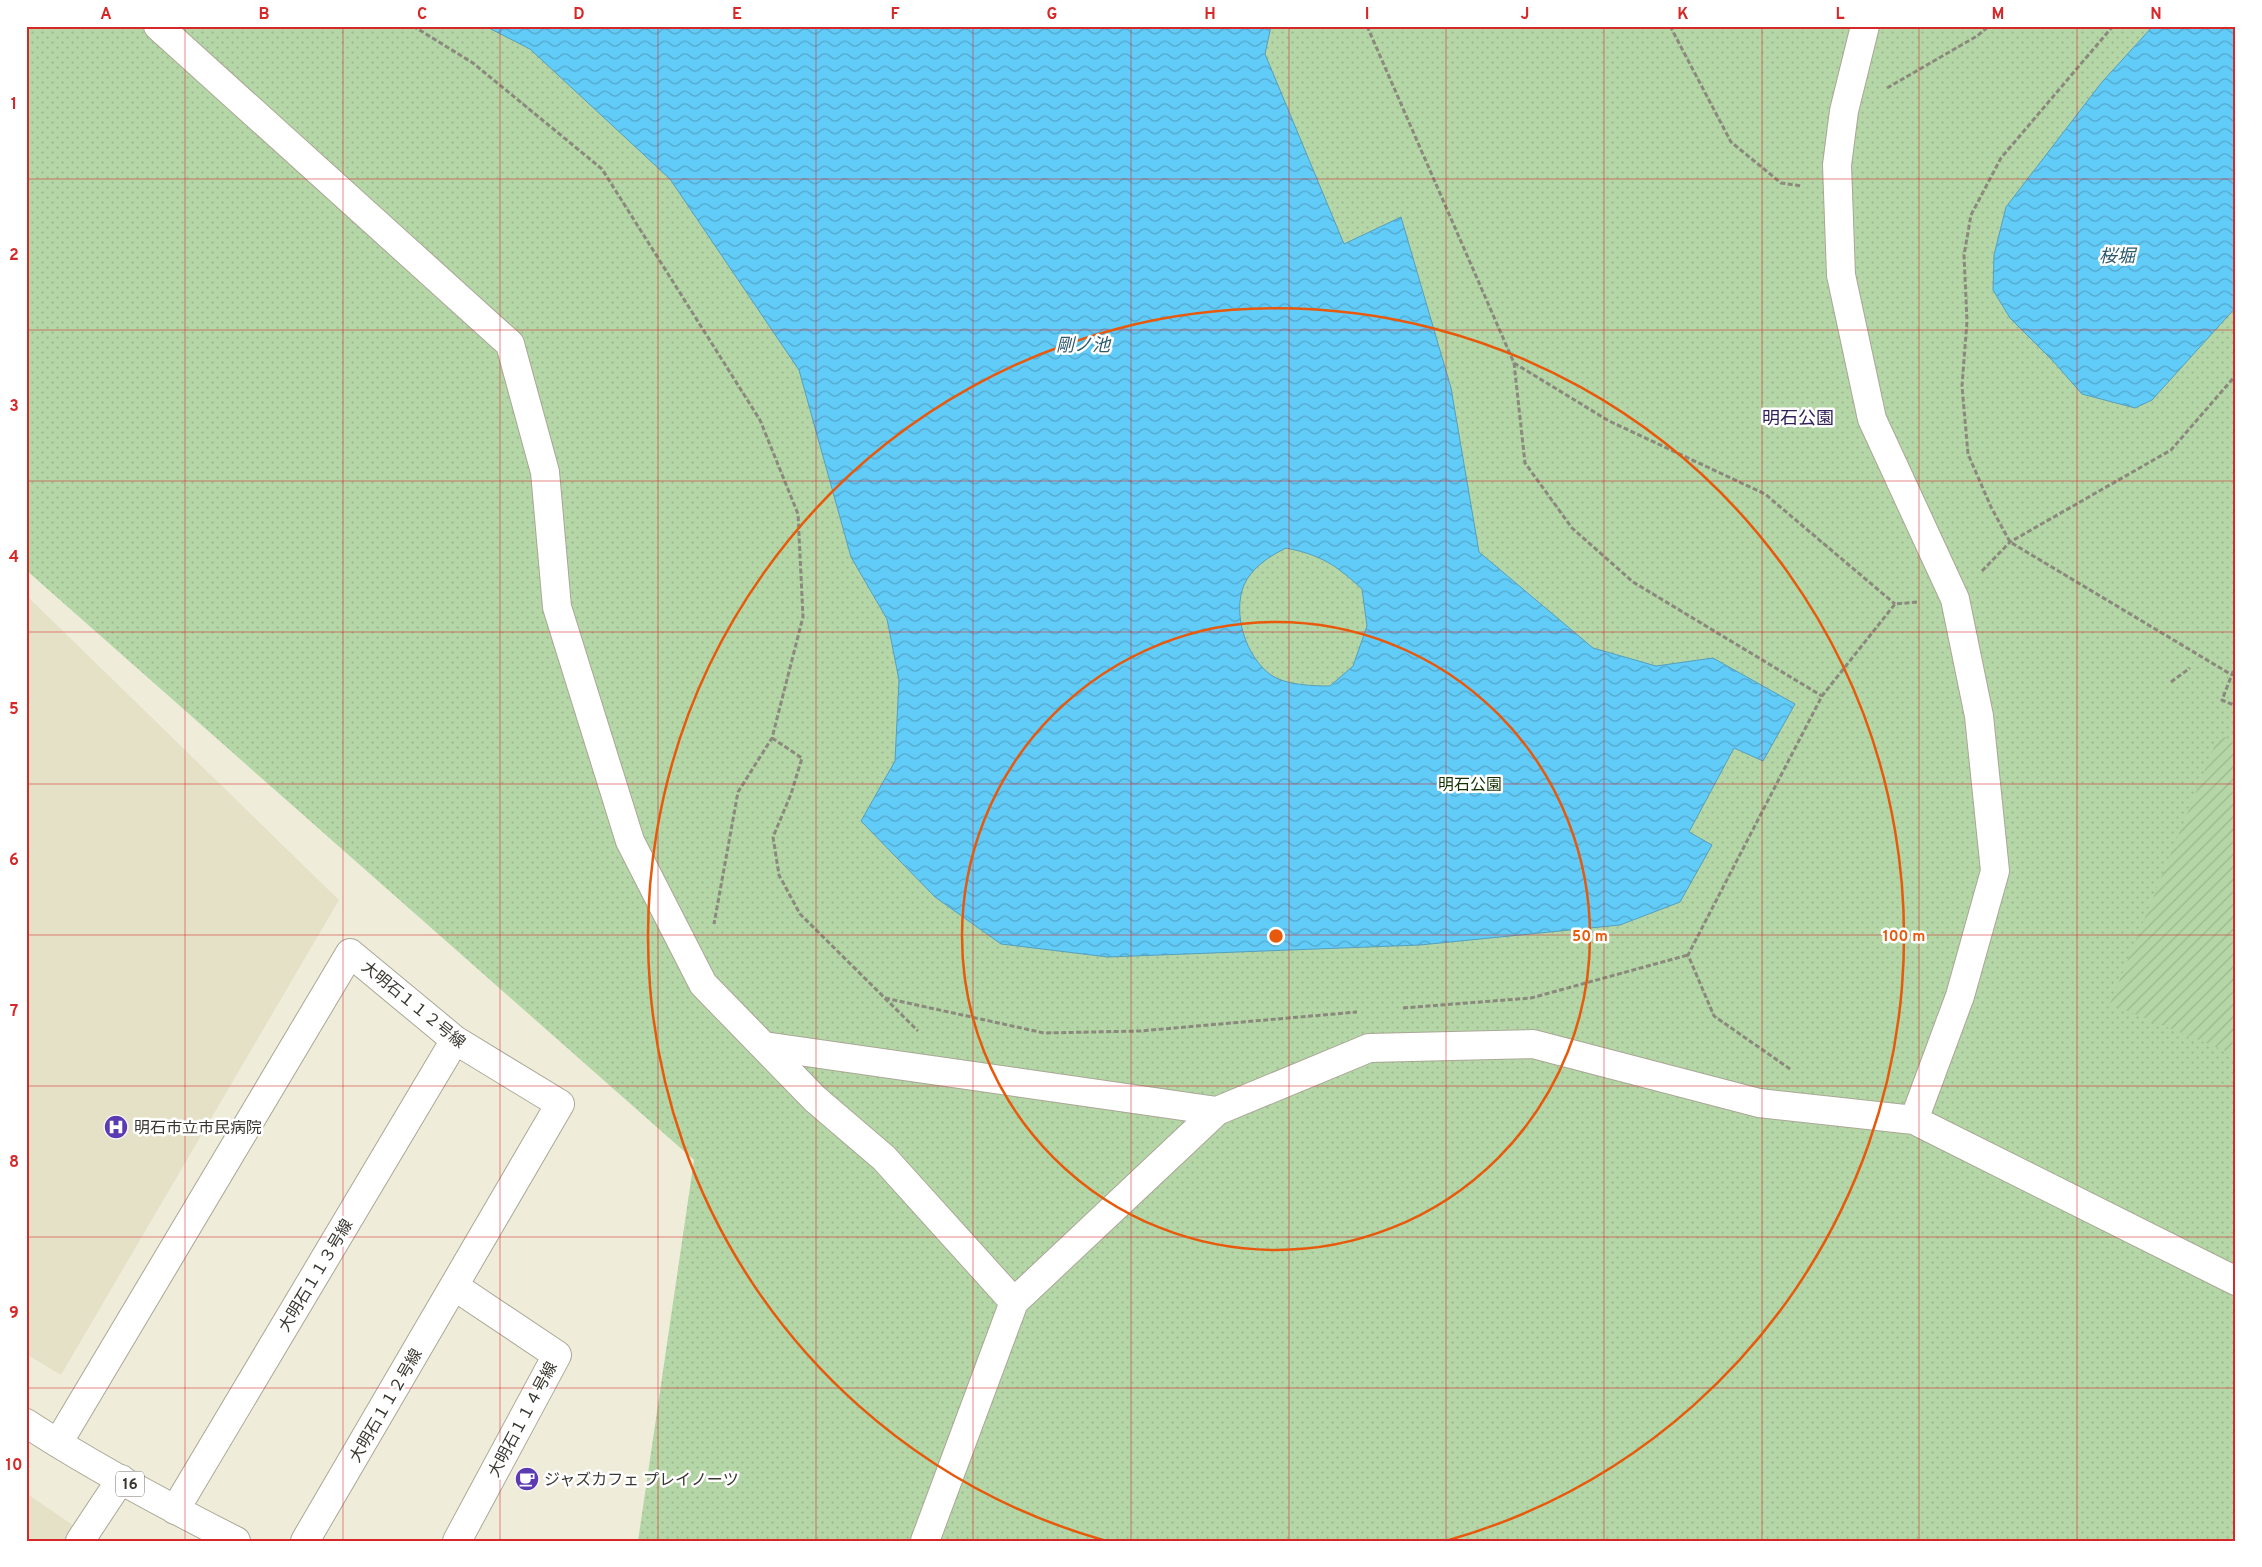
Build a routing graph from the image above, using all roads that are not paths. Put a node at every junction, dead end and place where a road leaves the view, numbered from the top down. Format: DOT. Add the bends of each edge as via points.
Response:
graph roads {
  1 [pos="158,26"];
  2 [pos="1865,26"];
  3 [pos="455,1040"];
  4 [pos="764,1046"];
  5 [pos="1217,1111"];
  6 [pos="1914,1120"];
  7 [pos="2236,1281"];
  8 [pos="454,1286"];
  9 [pos="1014,1302"];
  10 [pos="26,1423"];
  11 [pos="58,1443"];
  12 [pos="121,1479"];
  13 [pos="175,1510"];
  14 [pos="80,1541"];
  15 [pos="236,1541"];
  16 [pos="305,1541"];
  17 [pos="457,1541"];
  18 [pos="924,1541"];
  1 -- 4 [label="street" via="510,344 546,472 557,607 630,840 703,984"];
  2 -- 6 [label="street" via="1844,111 1837,165 1841,275 1872,419 1955,599 1978,716 1995,871 1960,996"];
  3 -- 8 [label="street, 大明石１１２号線" via="560,1104"];
  3 -- 11 [label="street, 大明石１１２号線" via="350,953"];
  3 -- 13 [label="street, 大明石１１３号線"];
  4 -- 5 [label="street"];
  4 -- 9 [label="street" via="815,1099 884,1158"];
  5 -- 6 [label="street" via="1369,1048 1533,1044 1759,1103"];
  5 -- 9 [label="street"];
  6 -- 7 [label="street"];
  8 -- 16 [label="street, 大明石１１２号線"];
  8 -- 17 [label="street, 大明石１１４号線" via="557,1355"];
  9 -- 18 [label="street"];
  10 -- 11 [label="street, 16"];
  11 -- 12 [label="street, 16"];
  12 -- 13 [label="street, 16"];
  12 -- 14 [label="street"];
  13 -- 15 [label="street, 16"];
}
